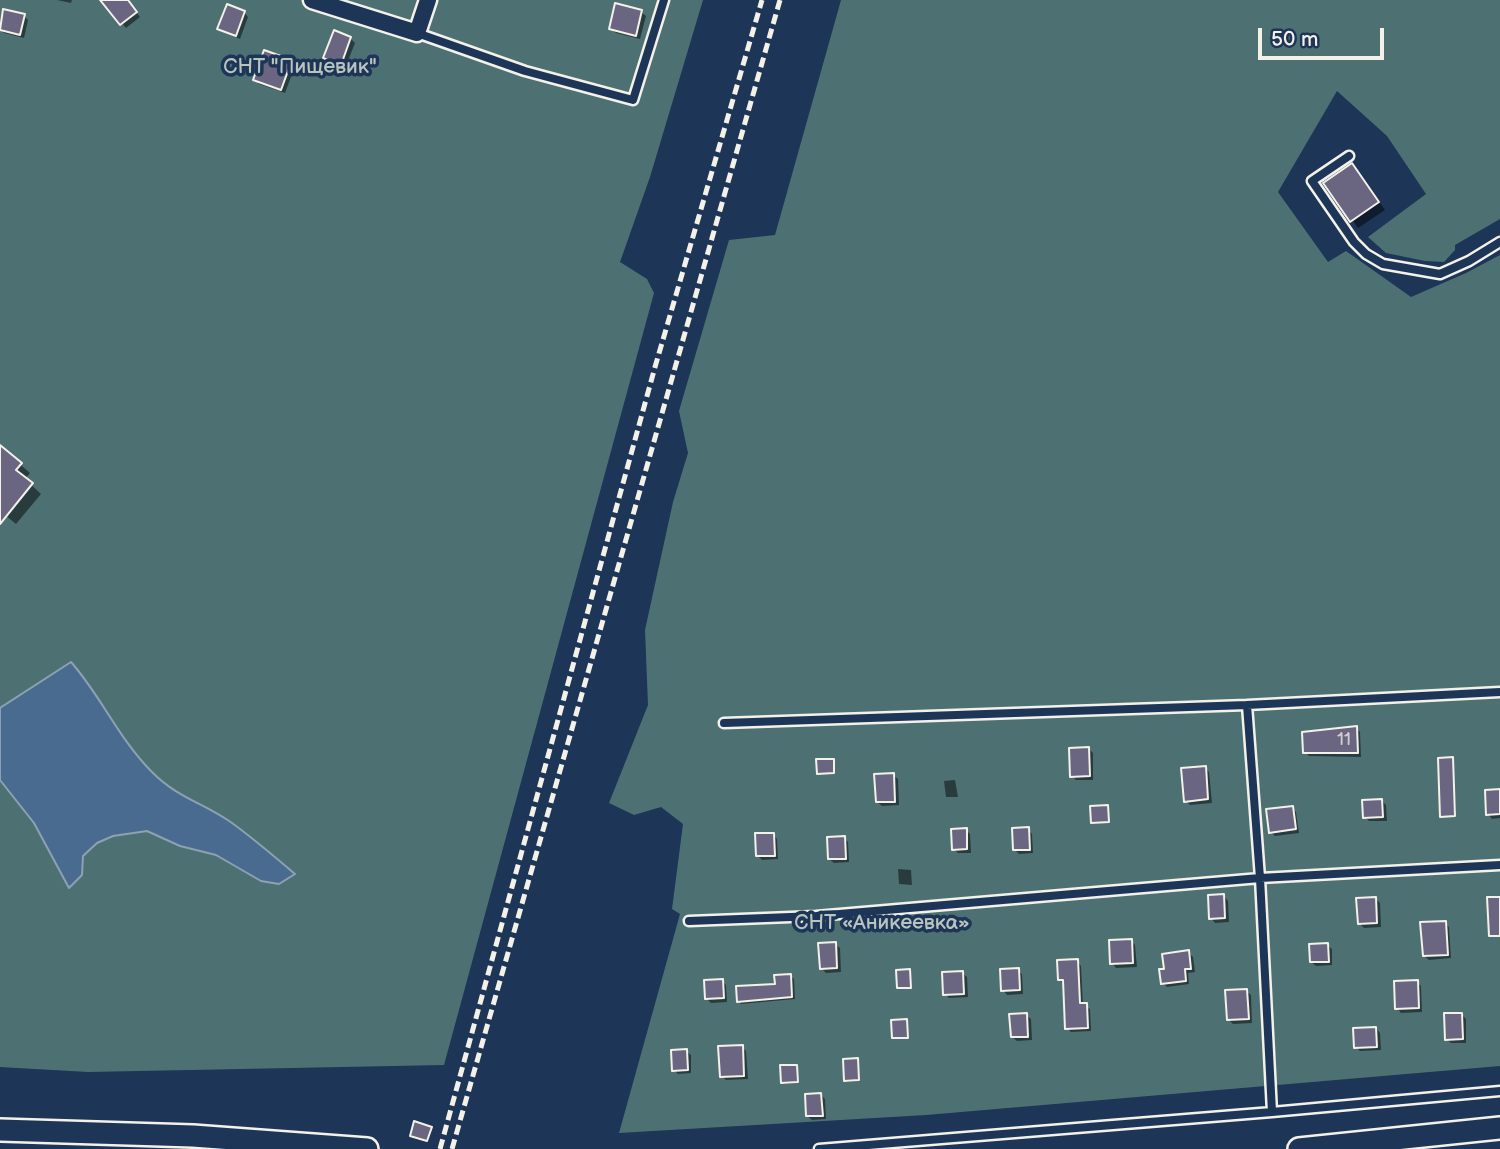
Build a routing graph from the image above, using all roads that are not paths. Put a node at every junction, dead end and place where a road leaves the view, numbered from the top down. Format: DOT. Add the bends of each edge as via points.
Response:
graph roads {
  1 [pos="312,0"];
  2 [pos="428,0"];
  3 [pos="664,0"];
  4 [pos="417,33"];
  5 [pos="1349,156"];
  6 [pos="1500,242"];
  7 [pos="1500,692"];
  8 [pos="1247,705"];
  9 [pos="724,723"];
  10 [pos="1500,865"];
  11 [pos="1260,878"];
  12 [pos="689,921"];
  13 [pos="1500,1091"];
  14 [pos="1272,1112"];
  15 [pos="1500,1128"];
  16 [pos="0,1130"];
  17 [pos="367,1149"];
  18 [pos="819,1149"];
  19 [pos="1299,1149"];
  1 -- 4 [label="street"];
  2 -- 4 [label="street"];
  3 -- 4 [label="lane" via="633,100 525,71"];
  5 -- 6 [label="lane" via="1312,181 1354,242 1383,264 1440,274"];
  7 -- 8 [label="lane"];
  8 -- 9 [label="lane"];
  8 -- 11 [label="lane"];
  10 -- 11 [label="lane"];
  11 -- 12 [label="lane" via="816,916"];
  11 -- 14 [label="lane"];
  13 -- 14 [label="lane"];
  14 -- 18 [label="lane"];
  15 -- 19 [label="street"];
  16 -- 17 [label="street" via="193,1136"];
}
